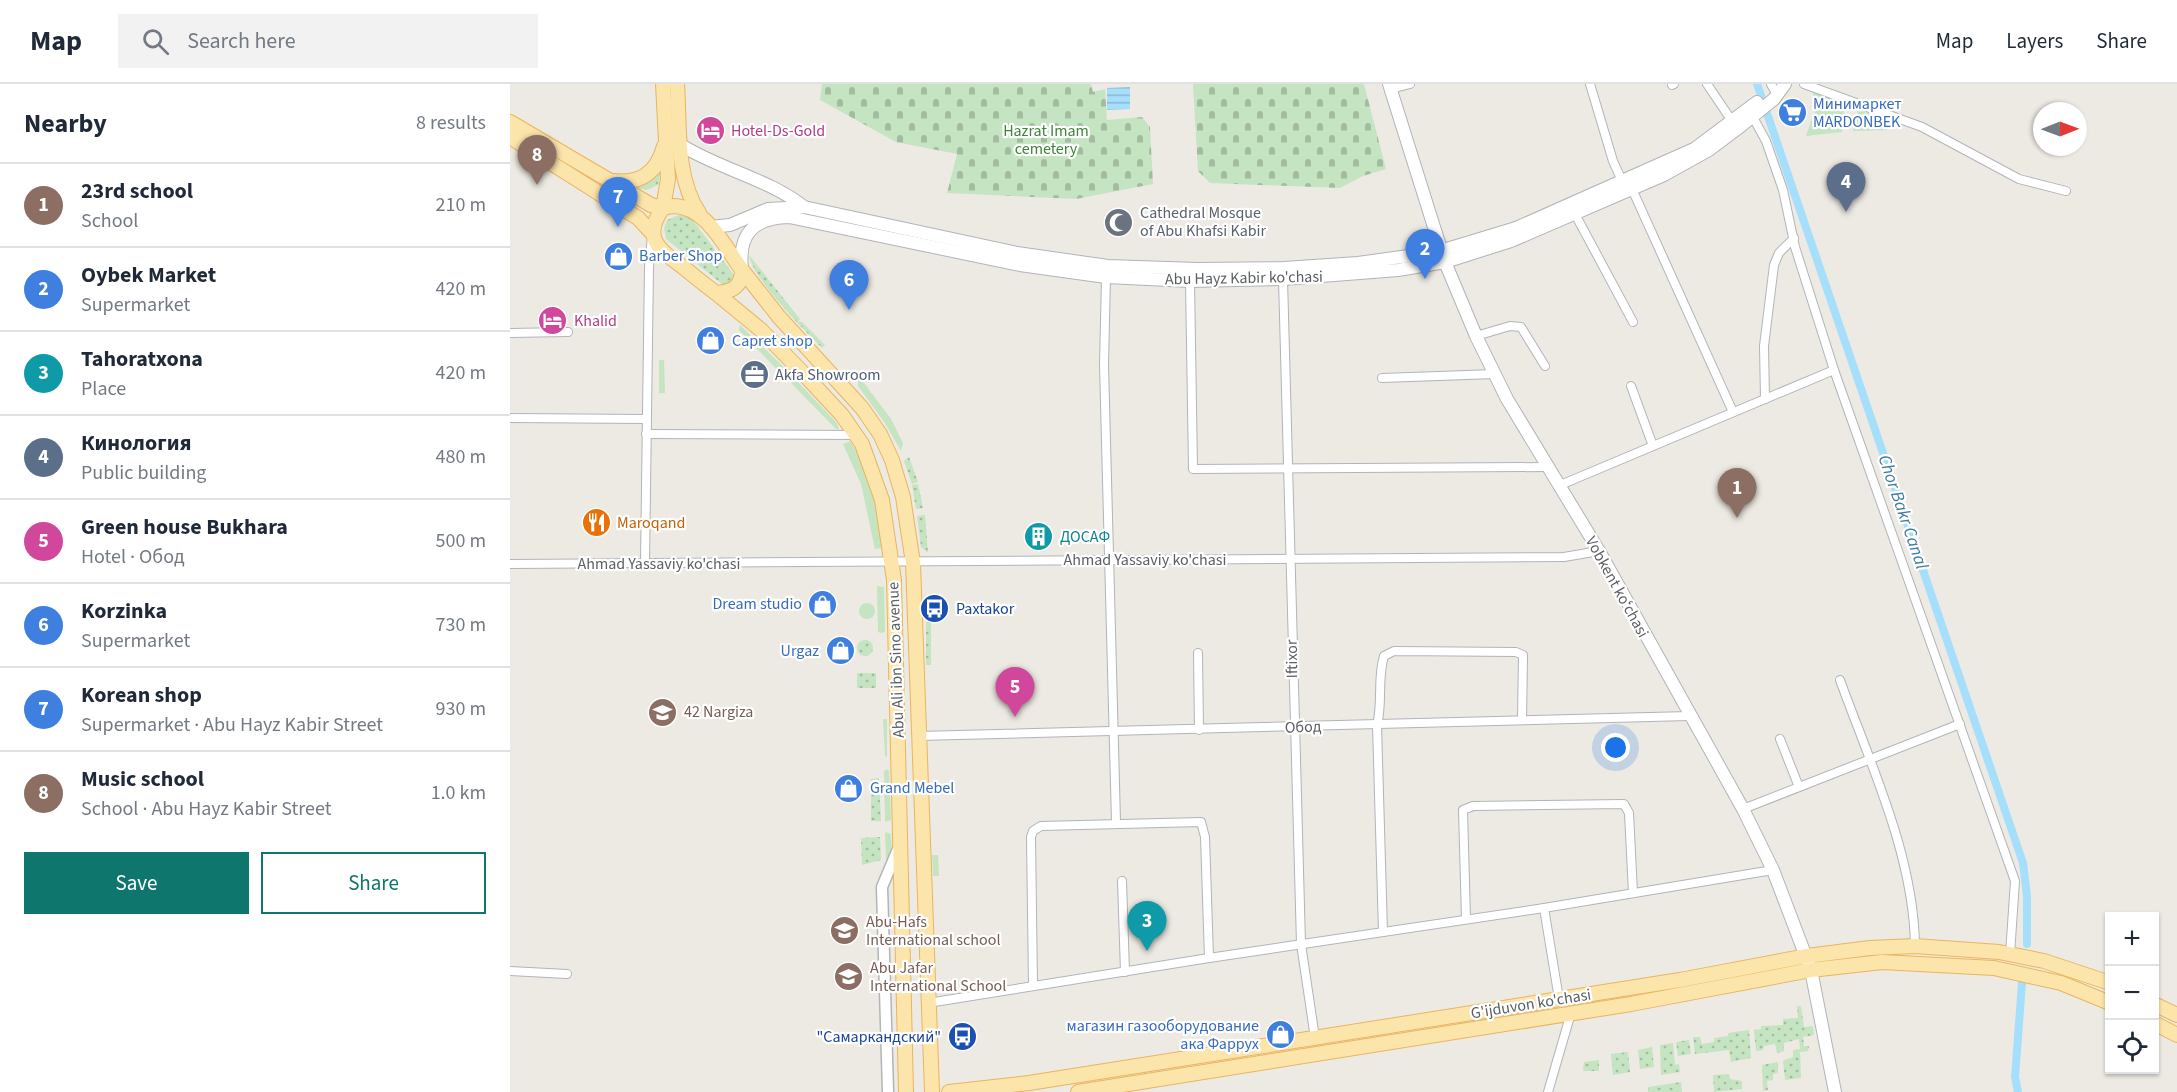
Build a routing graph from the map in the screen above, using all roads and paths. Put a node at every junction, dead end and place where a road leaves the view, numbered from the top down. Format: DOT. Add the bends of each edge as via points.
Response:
graph roads {
  1 [pos="663,84"];
  2 [pos="677,84"];
  3 [pos="1410,84"];
  4 [pos="1590,84"];
  5 [pos="1707,84"];
  6 [pos="1804,84"];
  7 [pos="1390,87"];
  8 [pos="1776,90"];
  9 [pos="1750,115"];
  10 [pos="1732,121"];
  11 [pos="510,122"];
  12 [pos="666,129"];
  13 [pos="510,137"];
  14 [pos="681,145"];
  15 [pos="608,180"];
  16 [pos="1627,185"];
  17 [pos="2066,191"];
  18 [pos="804,207"];
  19 [pos="663,208"];
  20 [pos="1575,214"];
  21 [pos="700,215"];
  22 [pos="710,228"];
  23 [pos="880,230"];
  24 [pos="652,232"];
  25 [pos="1794,238"];
  26 [pos="1443,256"];
  27 [pos="668,257"];
  28 [pos="742,270"];
  29 [pos="649,271"];
  30 [pos="1106,277"];
  31 [pos="1283,279"];
  32 [pos="1190,281"];
  33 [pos="716,293"];
  34 [pos="1633,322"];
  35 [pos="568,332"];
  36 [pos="510,333"];
  37 [pos="1476,336"];
  38 [pos="1545,366"];
  39 [pos="1834,370"];
  40 [pos="1495,374"];
  41 [pos="1382,378"];
  42 [pos="1631,386"];
  43 [pos="1764,399"];
  44 [pos="1734,412"];
  45 [pos="510,418"];
  46 [pos="646,419"];
  47 [pos="646,434"];
  48 [pos="857,435"];
  49 [pos="1653,446"];
  50 [pos="1547,467"];
  51 [pos="1288,469"];
  52 [pos="1558,486"];
  53 [pos="1599,551"];
  54 [pos="1290,559"];
  55 [pos="1110,560"];
  56 [pos="645,563"];
  57 [pos="893,563"];
  58 [pos="913,563"];
  59 [pos="510,564"];
  60 [pos="1198,653"];
  61 [pos="1840,680"];
  62 [pos="1689,716"];
  63 [pos="1522,720"];
  64 [pos="1960,724"];
  65 [pos="1377,725"];
  66 [pos="1293,727"];
  67 [pos="1198,730"];
  68 [pos="1114,732"];
  69 [pos="918,736"];
  70 [pos="1780,739"];
  71 [pos="1869,760"];
  72 [pos="1799,787"];
  73 [pos="1743,808"];
  74 [pos="1116,822"];
  75 [pos="902,837"];
  76 [pos="1773,870"];
  77 [pos="1122,881"];
  78 [pos="1633,893"];
  79 [pos="1544,908"];
  80 [pos="1466,920"];
  81 [pos="1383,932"];
  82 [pos="1301,944"];
  83 [pos="1916,946"];
  84 [pos="2010,954"];
  85 [pos="1807,956"];
  86 [pos="1209,958"];
  87 [pos="1811,970"];
  88 [pos="510,971"];
  89 [pos="1125,972"];
  90 [pos="567,974"];
  91 [pos="2105,982"];
  92 [pos="1033,986"];
  93 [pos="1559,999"];
  94 [pos="2105,1001"];
  95 [pos="928,1003"];
  96 [pos="2159,1006"];
  97 [pos="1571,1013"];
  98 [pos="2177,1015"];
  99 [pos="2159,1026"];
  100 [pos="2177,1035"];
  101 [pos="1316,1038"];
  102 [pos="888,1092"];
  103 [pos="906,1092"];
  104 [pos="932,1092"];
  105 [pos="949,1092"];
  106 [pos="1078,1092"];
  107 [pos="1548,1092"];
  108 [pos="1835,1092"];
  1 -- 12 [label="main road"];
  2 -- 14 [label="main road"];
  3 -- 7 [label="street"];
  4 -- 16 [label="street" via="1613,161"];
  5 -- 10 [label="street"];
  6 -- 17 [label="street" via="1923,127 2019,179"];
  7 -- 26 [label="main road, Vobkent koʻchasi"];
  8 -- 9 [label="main road"];
  9 -- 10 [label="main road, Abu Hayz Kabir ko'chasi"];
  9 -- 16 [label="main road, Abu Hayz Kabir ko'chasi" via="1694,159"];
  9 -- 25 [label="street" via="1766,141"];
  10 -- 16 [label="main road, Abu Hayz Kabir ko'chasi" via="1694,149"];
  11 -- 15 [label="main road"];
  12 -- 15 [label="main road" via="662,156 650,173 635,181"];
  12 -- 19 [label="main road" via="668,179"];
  13 -- 24 [label="main road" via="618,204"];
  14 -- 18 [label="main road"];
  14 -- 21 [label="main road" via="686,189"];
  15 -- 19 [label="main road"];
  16 -- 20 [label="main road, Abu Hayz Kabir ko'chasi"];
  16 -- 26 [label="main road, Abu Hayz Kabir ko'chasi"];
  16 -- 44 [label="street"];
  18 -- 22 [label="main road, Abu Hayz Kabir ko'chasi" via="768,209 730,225"];
  18 -- 23 [label="main road, Abu Hayz Kabir ko'chasi"];
  19 -- 21 [label="main road" via="682,206"];
  19 -- 24 [label="main road"];
  20 -- 26 [label="main road, Abu Hayz Kabir ko'chasi" via="1511,241"];
  20 -- 34 [label="street"];
  21 -- 22 [label="main road, Abu Ali ibn Sino avenue"];
  22 -- 28 [label="main road, Abu Ali ibn Sino avenue"];
  23 -- 26 [label="main road, Abu Hayz Kabir ko'chasi" via="1043,257 1154,269 1324,266"];
  23 -- 28 [label="main road, Abu Hayz Kabir ko'chasi" via="809,219 769,219 754,227 745,240"];
  23 -- 30 [label="main road, Abu Hayz Kabir ko'chasi" via="1020,265"];
  24 -- 27 [label="main road" via="659,249"];
  24 -- 29 [label="street"];
  25 -- 39 [label="street"];
  25 -- 43 [label="street" via="1779,253 1774,265 1764,346"];
  26 -- 31 [label="main road, Abu Hayz Kabir ko'chasi" via="1358,274"];
  26 -- 37 [label="main road, Vobkent koʻchasi"];
  27 -- 29 [label="street" via="657,260"];
  27 -- 33 [label="main road, Abu Ali ibn Sino avenue"];
  28 -- 33 [label="main road" via="737,286 729,292"];
  28 -- 58 [label="main road, Abu Ali ibn Sino avenue" via="880,434 903,497"];
  29 -- 46 [label="street"];
  30 -- 32 [label="main road, Abu Hayz Kabir ko'chasi"];
  30 -- 55 [label="street" via="1104,365"];
  31 -- 32 [label="main road, Abu Hayz Kabir ko'chasi"];
  31 -- 51 [label="street, Iftixor"];
  32 -- 51 [label="street" via="1193,469"];
  33 -- 48 [label="main road, Abu Ali ibn Sino avenue" via="761,330"];
  35 -- 36 [label="street"];
  37 -- 38 [label="street" via="1510,326 1521,327"];
  37 -- 40 [label="main road, Vobkent koʻchasi"];
  39 -- 43 [label="street"];
  39 -- 64 [label="street"];
  40 -- 41 [label="street"];
  40 -- 50 [label="main road, Vobkent koʻchasi"];
  42 -- 49 [label="street"];
  43 -- 44 [label="street"];
  44 -- 49 [label="street"];
  45 -- 46 [label="street"];
  46 -- 47 [label="street"];
  47 -- 48 [label="street"];
  47 -- 56 [label="street"];
  48 -- 57 [label="main road, Abu Ali ibn Sino avenue" via="879,485"];
  49 -- 52 [label="street"];
  50 -- 51 [label="street"];
  50 -- 52 [label="main road, Vobkent koʻchasi"];
  51 -- 54 [label="street, Iftixor"];
  52 -- 53 [label="main road, Vobkent koʻchasi"];
  53 -- 54 [label="street, Ahmad Yassaviy ko'chasi" via="1564,557"];
  53 -- 62 [label="main road, Vobkent koʻchasi"];
  54 -- 55 [label="street, Ahmad Yassaviy ko'chasi"];
  54 -- 66 [label="street, Iftixor"];
  55 -- 58 [label="street, Ahmad Yassaviy ko'chasi"];
  55 -- 68 [label="street"];
  56 -- 57 [label="street, Ahmad Yassaviy ko'chasi"];
  56 -- 59 [label="street, Ahmad Yassaviy ko'chasi"];
  57 -- 58 [label="street, Ahmad Yassaviy ko'chasi"];
  57 -- 75 [label="main road, Abu Ali ibn Sino avenue"];
  58 -- 69 [label="main road, Abu Ali ibn Sino avenue"];
  60 -- 67 [label="street"];
  61 -- 71 [label="street"];
  62 -- 63 [label="street, Обод"];
  62 -- 73 [label="main road, Vobkent koʻchasi"];
  63 -- 65 [label="street, Обод"];
  63 -- 65 [label="street" via="1523,655 1394,651 1384,656 1380,669"];
  64 -- 71 [label="street"];
  64 -- 84 [label="street" via="2015,881"];
  65 -- 66 [label="street, Обод"];
  65 -- 81 [label="street"];
  66 -- 67 [label="street, Обод"];
  66 -- 82 [label="street, Iftixor"];
  67 -- 68 [label="street, Обод"];
  68 -- 69 [label="street, Обод"];
  68 -- 74 [label="street"];
  69 -- 95 [label="main road, Abu Ali ibn Sino avenue"];
  70 -- 72 [label="street"];
  71 -- 72 [label="street"];
  71 -- 83 [label="street" via="1899,846 1912,898"];
  72 -- 73 [label="street"];
  73 -- 76 [label="main road, Vobkent koʻchasi"];
  74 -- 86 [label="street" via="1204,825"];
  74 -- 92 [label="street" via="1041,826 1033,831"];
  75 -- 102 [label="street" via="882,886"];
  75 -- 103 [label="main road, Abu Ali ibn Sino avenue"];
  76 -- 78 [label="street"];
  76 -- 85 [label="main road, Vobkent koʻchasi"];
  77 -- 89 [label="street"];
  78 -- 79 [label="street"];
  78 -- 80 [label="street" via="1629,813 1624,804 1473,806 1463,810 1462,821"];
  79 -- 80 [label="street"];
  79 -- 93 [label="street"];
  80 -- 81 [label="street"];
  81 -- 82 [label="street"];
  82 -- 86 [label="street"];
  82 -- 101 [label="street, Iftixor"];
  83 -- 84 [label="main road, G'ijduvon ko'chasi"];
  83 -- 85 [label="main road, G'ijduvon ko'chasi"];
  84 -- 91 [label="main road, G'ijduvon ko'chasi"];
  85 -- 87 [label="main road, Vobkent koʻchasi"];
  85 -- 93 [label="main road, G'ijduvon ko'chasi"];
  86 -- 89 [label="street"];
  87 -- 94 [label="main road, G'ijduvon ko'chasi" via="1882,962 1994,968 2061,984"];
  87 -- 97 [label="main road, G'ijduvon ko'chasi"];
  87 -- 108 [label="main road, Vobkent koʻchasi"];
  88 -- 90 [label="street"];
  89 -- 92 [label="street"];
  92 -- 95 [label="street"];
  93 -- 101 [label="main road, G'ijduvon ko'chasi"];
  95 -- 104 [label="main road, Abu Ali ibn Sino avenue"];
  96 -- 98 [label="main road"];
  97 -- 106 [label="main road, G'ijduvon ko'chasi"];
  97 -- 107 [label="street"];
  99 -- 100 [label="main road"];
  101 -- 105 [label="main road, G'ijduvon ko'chasi"];
}
